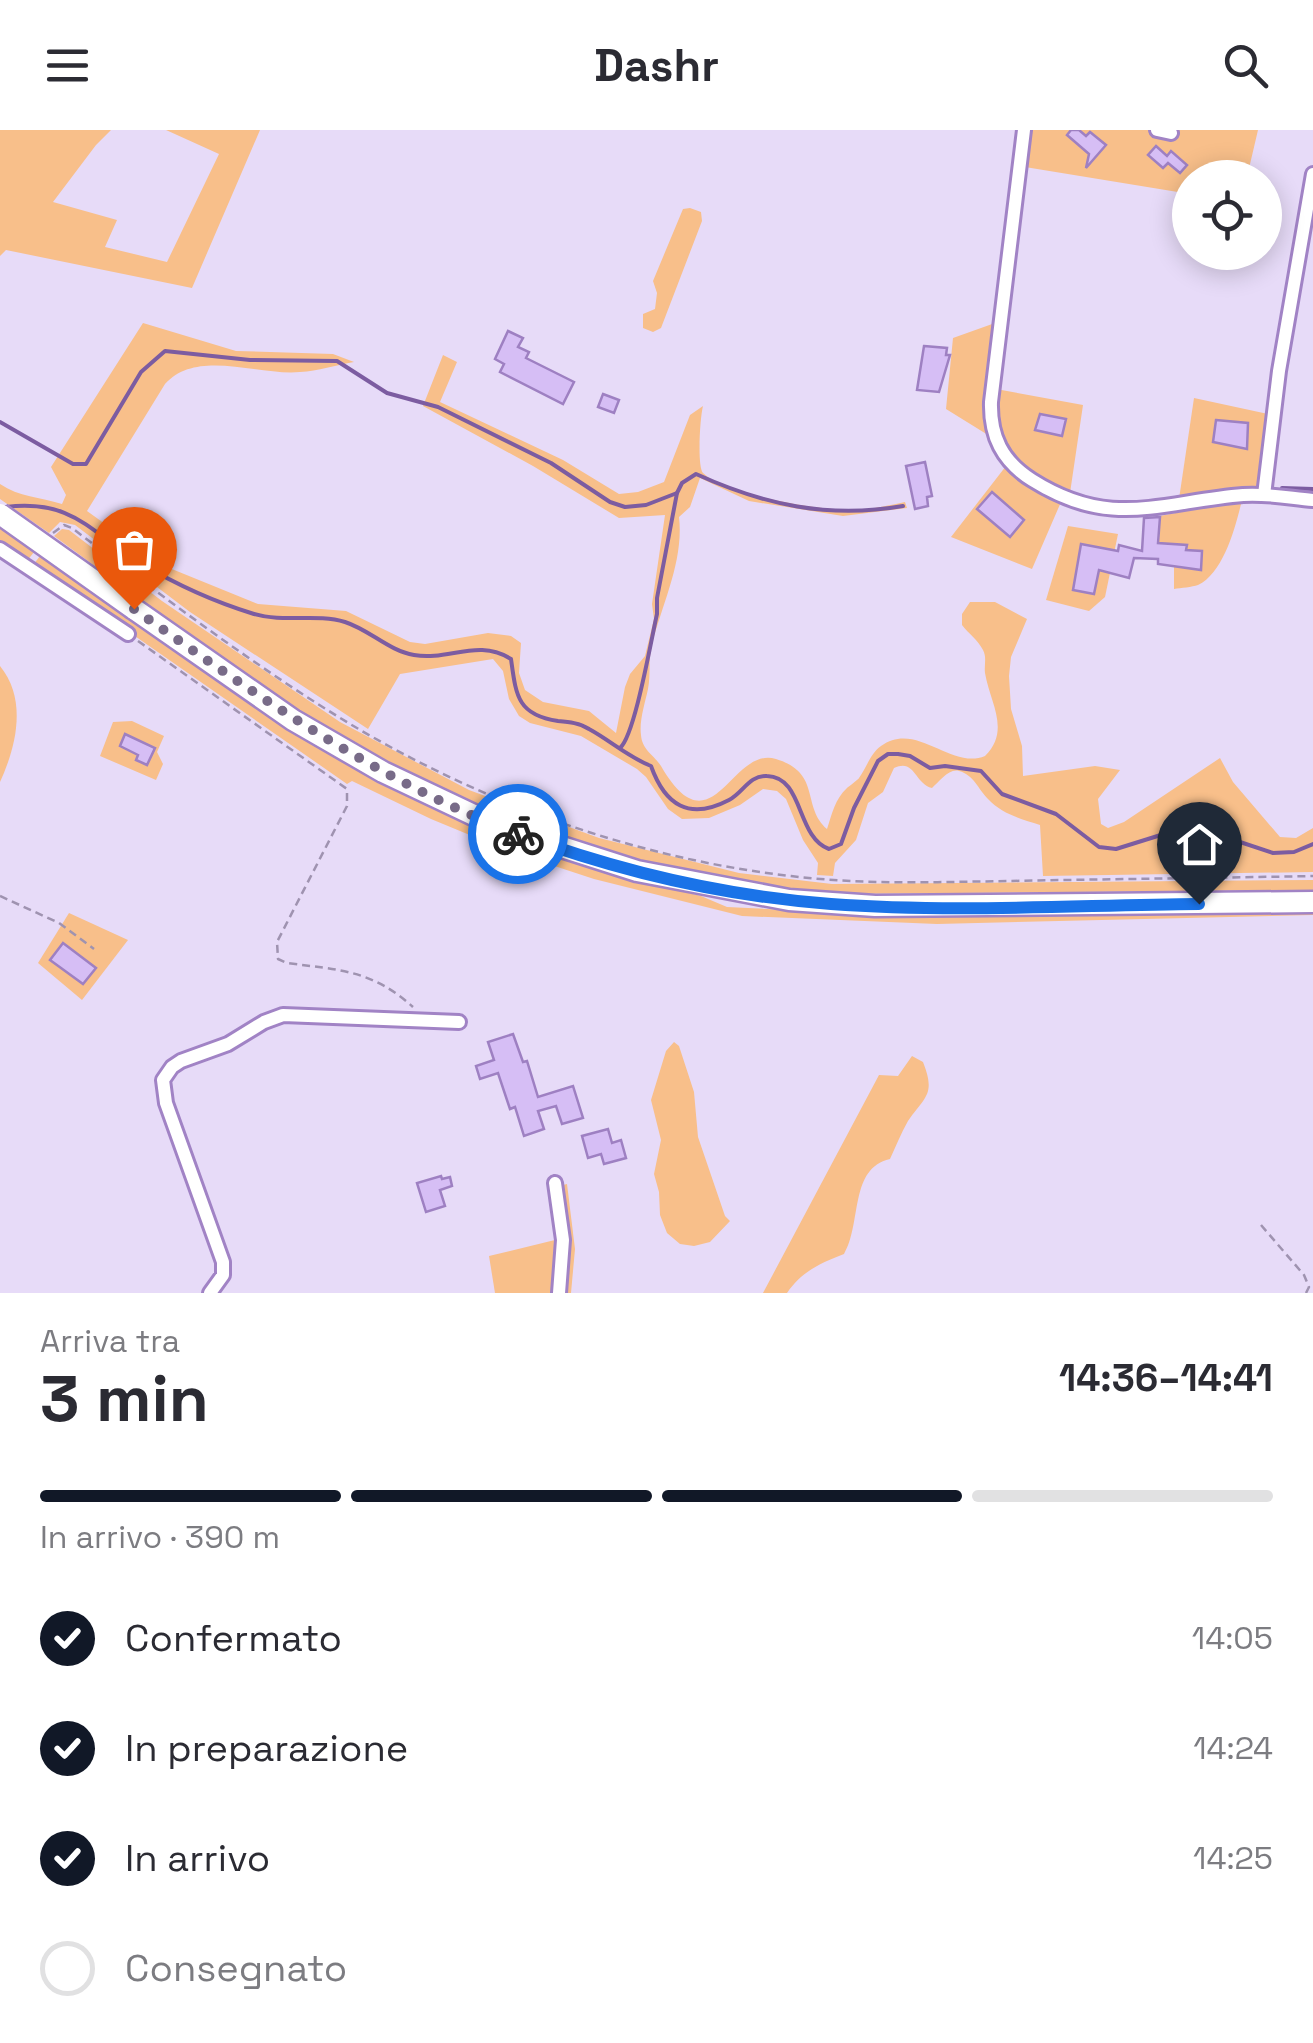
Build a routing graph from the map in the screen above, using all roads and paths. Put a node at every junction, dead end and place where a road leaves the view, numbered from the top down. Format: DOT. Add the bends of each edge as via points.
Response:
graph roads {
  1 [pos="1024,130"];
  2 [pos="1313,174"];
  3 [pos="1264,496"];
  4 [pos="1313,500"];
  5 [pos="0,514"];
  6 [pos="55,530"];
  7 [pos="0,549"];
  8 [pos="128,634"];
  9 [pos="1313,876"];
  10 [pos="0,896"];
  11 [pos="1313,902"];
  12 [pos="94,948"];
  13 [pos="429,1022"];
  14 [pos="459,1022"];
  15 [pos="555,1184"];
  16 [pos="1260,1225"];
  17 [pos="210,1293"];
  18 [pos="559,1293"];
  19 [pos="1306,1293"];
  1 -- 3 [label="street" via="991,394 1000,449 1044,487 1106,509"];
  2 -- 3 [label="street"];
  3 -- 4 [label="street"];
  5 -- 11 [label="highway, bridge" via="293,720 383,772 499,827 637,871 770,897 861,906"];
  6 -- 9 [label="path" via="72,528 352,725 473,788 610,838 750,871 846,881"];
  7 -- 8 [label="street"];
  8 -- 13 [label="path" via="347,789 347,806 278,942 278,958 382,982"];
  10 -- 12 [label="path"];
  13 -- 14 [label="street"];
  13 -- 17 [label="street" via="283,1015 166,1073 166,1103 224,1262"];
  15 -- 18 [label="street" via="563,1240"];
  16 -- 19 [label="path" via="1304,1276"];
}
